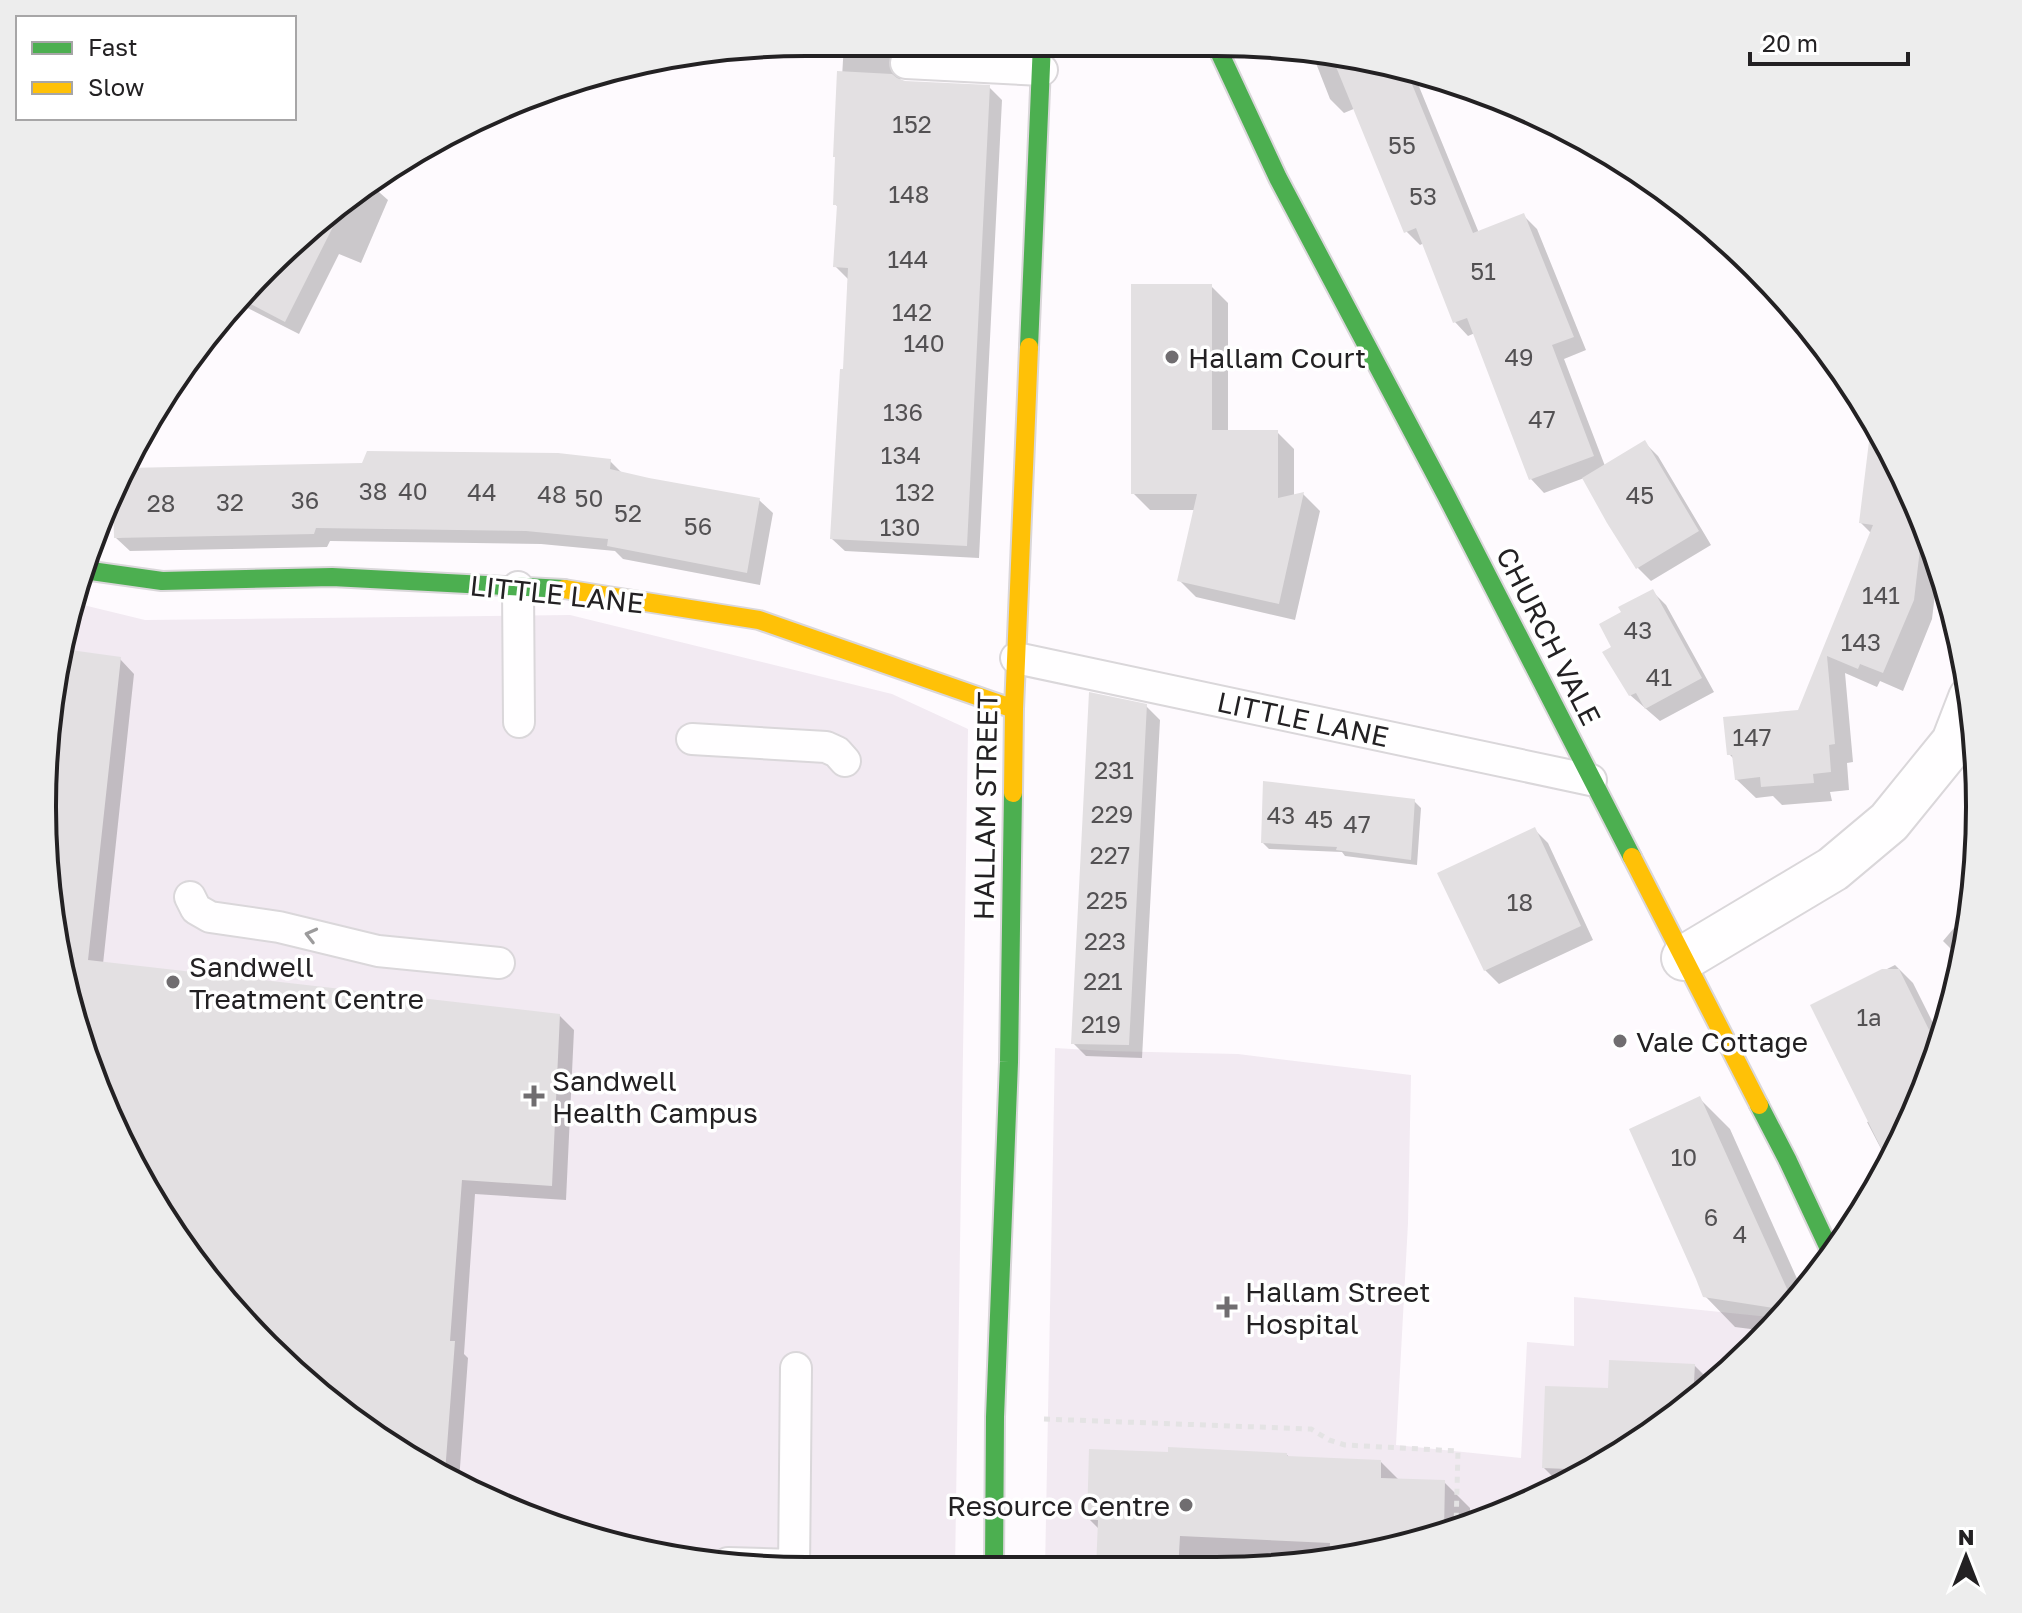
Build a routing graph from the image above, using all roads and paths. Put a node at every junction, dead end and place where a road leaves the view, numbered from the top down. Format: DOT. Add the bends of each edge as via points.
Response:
graph roads {
  1 [pos="1221,56"];
  2 [pos="1042,57"];
  3 [pos="906,63"];
  4 [pos="96,566"];
  5 [pos="518,587"];
  6 [pos="1016,658"];
  7 [pos="1014,709"];
  8 [pos="519,722"];
  9 [pos="1961,723"];
  10 [pos="692,739"];
  11 [pos="845,761"];
  12 [pos="1591,780"];
  13 [pos="190,897"];
  14 [pos="1684,958"];
  15 [pos="499,963"];
  16 [pos="1826,1242"];
  17 [pos="796,1368"];
  18 [pos="995,1417"];
  19 [pos="1456,1517"];
  20 [pos="794,1557"];
  21 [pos="994,1557"];
  1 -- 12 [label="street, CHURCH VALE" via="1278,178"];
  2 -- 3 [label="lane"];
  2 -- 6 [label="street, HALLAM STREET"];
  4 -- 5 [label="street, LITTLE LANE" via="162,581 332,577"];
  5 -- 7 [label="street, LITTLE LANE" via="566,589 759,620"];
  5 -- 8 [label="lane"];
  6 -- 7 [label="street, HALLAM STREET"];
  6 -- 12 [label="lane, LITTLE LANE"];
  7 -- 18 [label="street, HALLAM STREET" via="1009,1062"];
  9 -- 14 [label="street" via="1954,742 1889,822 1833,869"];
  10 -- 11 [label="lane" via="826,747"];
  12 -- 14 [label="street, CHURCH VALE"];
  15 -- 13 [label="lane, one-way" via="378,951 210,917 196,909"];
  14 -- 16 [label="street, CHURCH VALE"];
  17 -- 20 [label="lane"];
  18 -- 19 [label="path" via="1311,1429 1345,1445 1458,1451"];
  18 -- 21 [label="street, HALLAM STREET"];
}
